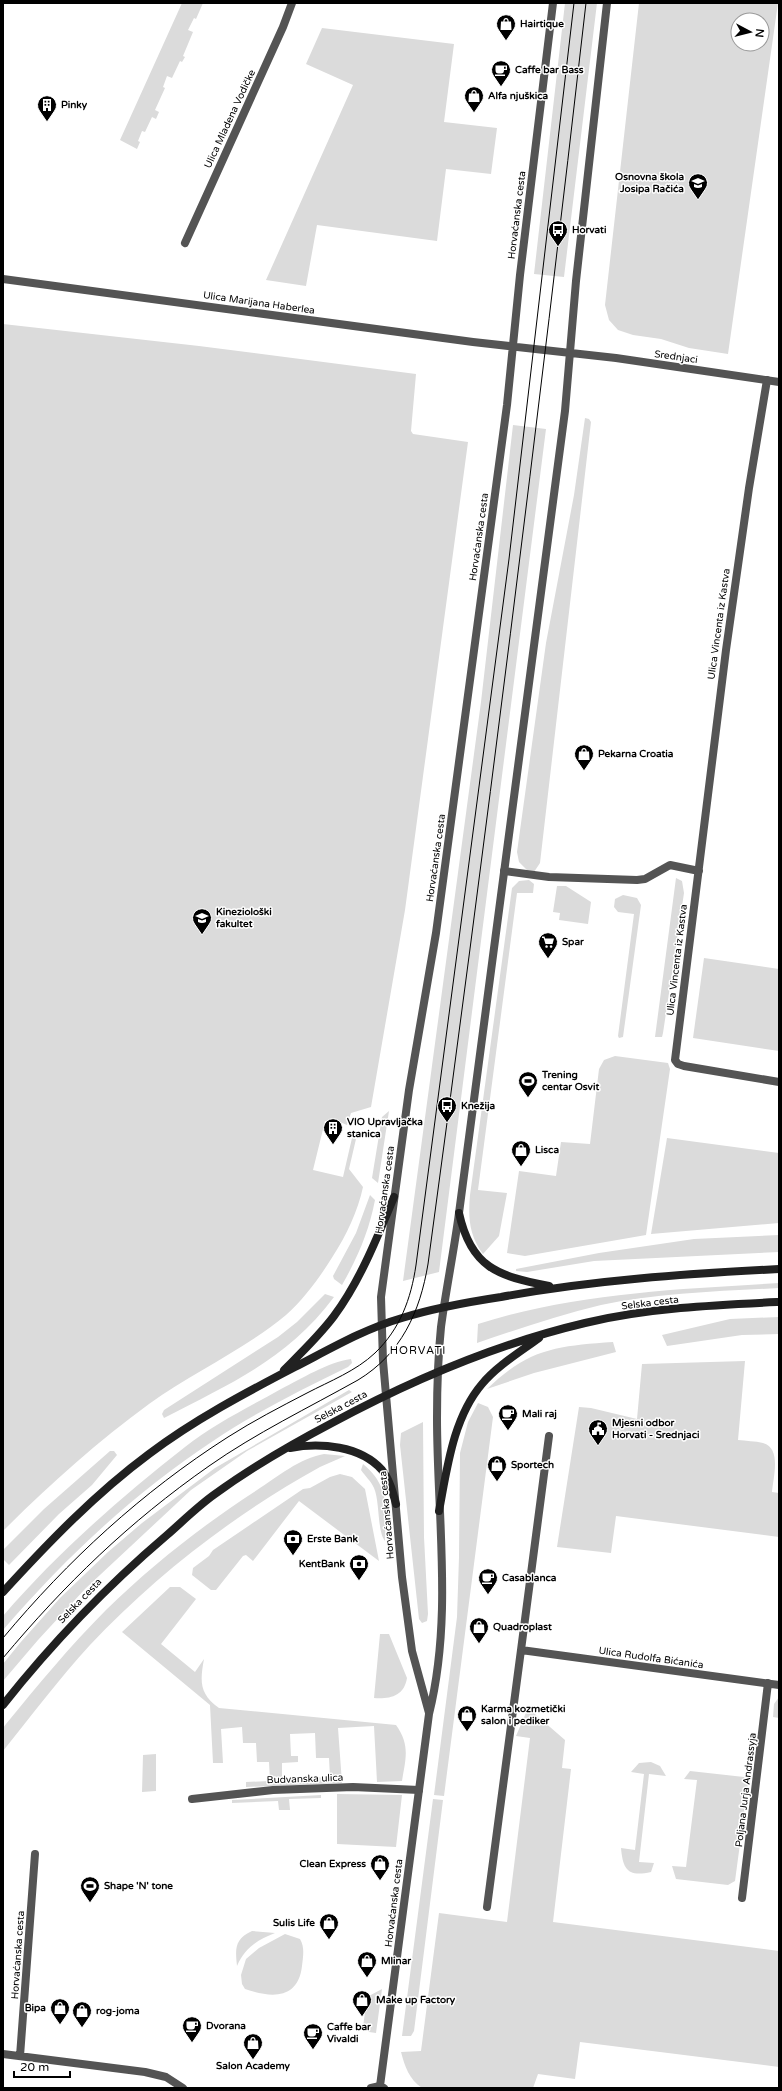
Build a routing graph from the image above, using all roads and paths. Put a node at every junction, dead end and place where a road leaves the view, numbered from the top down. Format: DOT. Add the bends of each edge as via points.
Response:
graph roads {
  1 [pos="292,3"];
  2 [pos="553,3"];
  3 [pos="607,3"];
  4 [pos="185,243"];
  5 [pos="3,279"];
  6 [pos="513,346"];
  7 [pos="570,352"];
  8 [pos="767,380"];
  9 [pos="779,382"];
  10 [pos="504,871"];
  11 [pos="698,871"];
  12 [pos="779,1082"];
  13 [pos="394,1197"];
  14 [pos="459,1213"];
  15 [pos="779,1269"];
  16 [pos="554,1287"];
  17 [pos="779,1302"];
  18 [pos="445,1307"];
  19 [pos="382,1324"];
  20 [pos="546,1333"];
  21 [pos="438,1371"];
  22 [pos="276,1377"];
  23 [pos="386,1395"];
  24 [pos="549,1436"];
  25 [pos="282,1450"];
  26 [pos="396,1504"];
  27 [pos="439,1511"];
  28 [pos="3,1592"];
  29 [pos="520,1650"];
  30 [pos="768,1683"];
  31 [pos="779,1685"];
  32 [pos="3,1705"];
  33 [pos="429,1714"];
  34 [pos="419,1790"];
  35 [pos="192,1799"];
  36 [pos="35,1854"];
  37 [pos="742,1898"];
  38 [pos="487,1907"];
  39 [pos="3,2054"];
  40 [pos="20,2056"];
  41 [pos="382,2087"];
  42 [pos="183,2088"];
  43 [pos="371,2088"];
  1 -- 4 [label="street, Ulica Mladena Vodičke"];
  2 -- 6 [label="street, Horvaćanska cesta"];
  3 -- 7 [label="street, Horvaćanska cesta"];
  5 -- 6 [label="street, Ulica Marijana Haberlea"];
  6 -- 7 [label="street, Ulica Marijana Haberlea"];
  6 -- 13 [label="street, Horvaćanska cesta" via="436,933"];
  7 -- 8 [label="street, Srednjaci"];
  7 -- 10 [label="street, Horvaćanska cesta" via="565,411"];
  8 -- 9 [label="street, Srednjaci"];
  8 -- 11 [label="street, Ulica Vincenta iz Kastva" via="734,590"];
  10 -- 11 [label="street" via="549,877 611,880 646,879 670,865"];
  10 -- 14 [label="street, Horvaćanska cesta"];
  11 -- 12 [label="street, Ulica Vincenta iz Kastva" via="675,1060 684,1066"];
  13 -- 19 [label="street, Horvaćanska cesta" via="382,1292"];
  13 -- 22 [label="main road" via="367,1259 347,1296 320,1333"];
  14 -- 16 [label="main road" via="466,1239 484,1263 509,1277"];
  14 -- 18 [label="street, Horvaćanska cesta"];
  15 -- 16 [label="main road" via="662,1276"];
  16 -- 18 [label="main road"];
  17 -- 20 [label="main road, Selska cesta" via="624,1315"];
  18 -- 19 [label="main road"];
  18 -- 21 [label="street, Horvaćanska cesta"];
  19 -- 22 [label="main road"];
  19 -- 23 [label="street, Horvaćanska cesta"];
  20 -- 21 [label="main road, Selska cesta"];
  20 -- 27 [label="main road" via="490,1376 476,1391 468,1405 452,1449"];
  21 -- 23 [label="main road, Selska cesta"];
  21 -- 27 [label="street, Horvaćanska cesta"];
  22 -- 28 [label="main road" via="195,1422 148,1454 54,1536"];
  23 -- 25 [label="main road, Selska cesta"];
  23 -- 26 [label="street, Horvaćanska cesta"];
  24 -- 29 [label="street"];
  25 -- 26 [label="main road" via="298,1447 331,1448 344,1449 365,1456 388,1479"];
  25 -- 32 [label="main road, Selska cesta" via="214,1494 111,1584 73,1622"];
  26 -- 33 [label="street, Horvaćanska cesta" via="410,1636"];
  27 -- 33 [label="street, Horvaćanska cesta" via="441,1626 437,1678"];
  29 -- 30 [label="street, Ulica Rudolfa Bićanića"];
  29 -- 38 [label="street"];
  30 -- 31 [label="street, Ulica Rudolfa Bićanića"];
  30 -- 37 [label="street, Poljana Jurja Andrassyja"];
  33 -- 34 [label="street, Horvaćanska cesta"];
  34 -- 35 [label="street, Budvanska ulica" via="353,1787 273,1790"];
  34 -- 41 [label="street, Horvaćanska cesta"];
  36 -- 40 [label="street, Horvaćanska cesta"];
  39 -- 40 [label="street"];
  40 -- 42 [label="street" via="145,2072 166,2077"];
  41 -- 43 [label="street, Horvaćanska cesta"];
}
